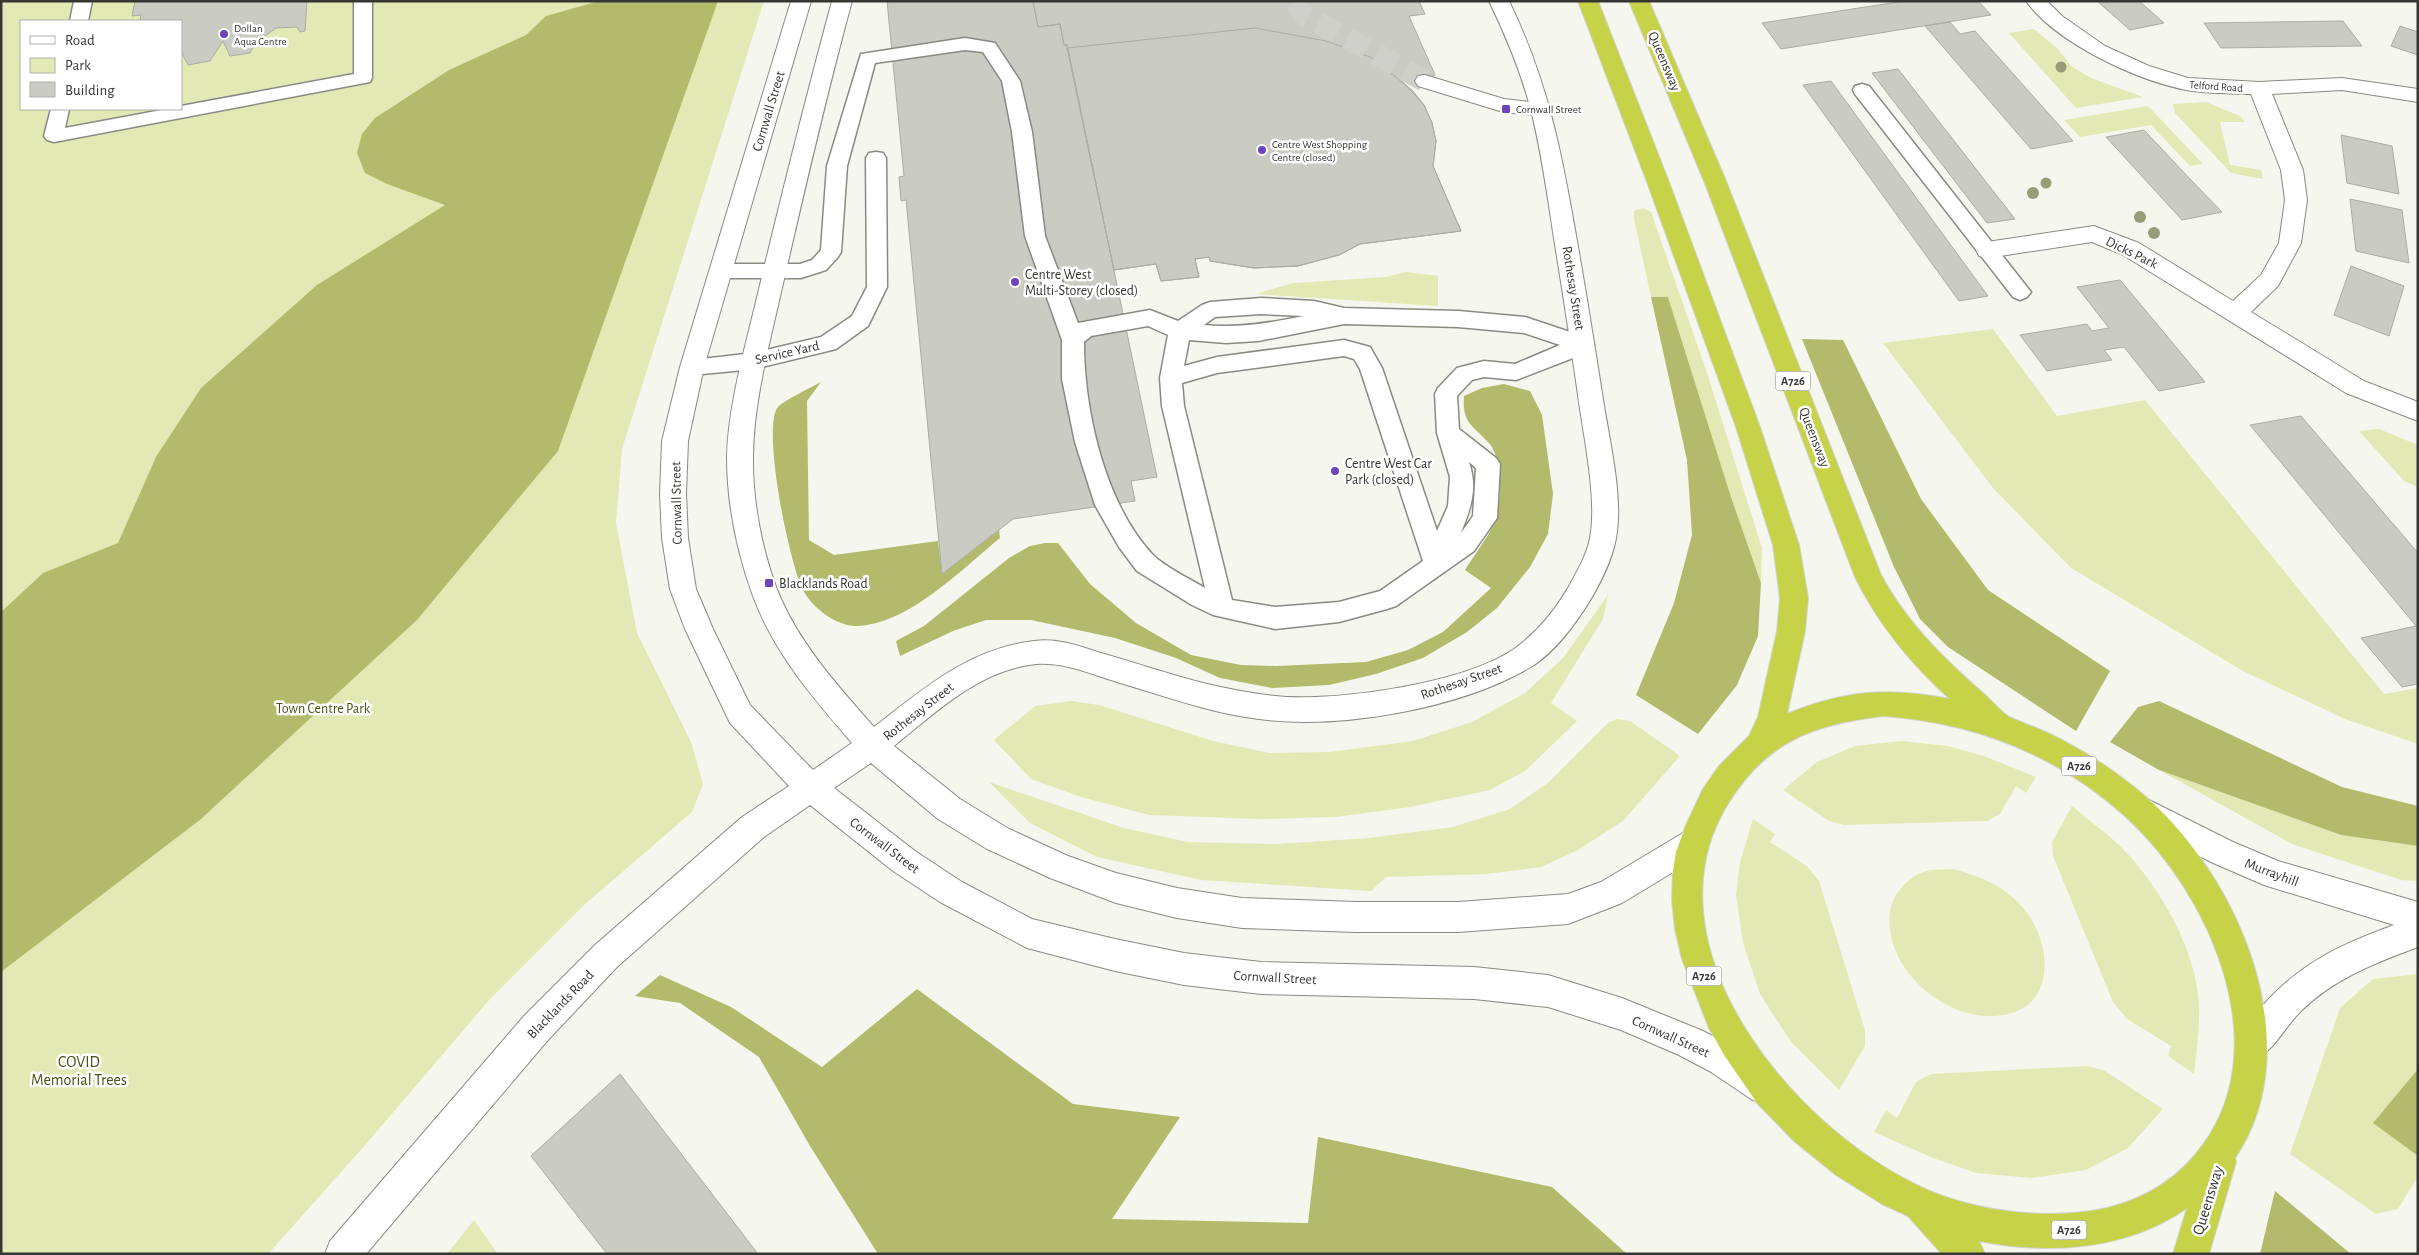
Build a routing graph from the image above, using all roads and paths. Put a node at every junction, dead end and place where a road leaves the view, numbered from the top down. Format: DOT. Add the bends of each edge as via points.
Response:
graph roads {
  1 [pos="83,1"];
  2 [pos="363,1"];
  3 [pos="801,1"];
  4 [pos="842,1"];
  5 [pos="1499,1"];
  6 [pos="1588,1"];
  7 [pos="1639,1"];
  8 [pos="2036,1"];
  9 [pos="79,20"];
  10 [pos="1425,81"];
  11 [pos="2260,88"];
  12 [pos="1862,90"];
  13 [pos="2418,96"];
  14 [pos="1541,109"];
  15 [pos="60,110"];
  16 [pos="876,158"];
  17 [pos="1987,250"];
  18 [pos="720,271"];
  19 [pos="775,271"];
  20 [pos="2020,292"];
  21 [pos="2234,314"];
  22 [pos="1180,331"];
  23 [pos="1072,340"];
  24 [pos="1583,345"];
  25 [pos="754,361"];
  26 [pos="692,367"];
  27 [pos="1171,378"];
  28 [pos="2418,412"];
  29 [pos="1436,563"];
  30 [pos="1222,608"];
  31 [pos="1773,729"];
  32 [pos="2010,729"];
  33 [pos="872,746"];
  34 [pos="811,788"];
  35 [pos="2135,807"];
  36 [pos="1694,843"];
  37 [pos="2418,917"];
  38 [pos="2418,932"];
  39 [pos="2250,1061"];
  40 [pos="1770,1092"];
  41 [pos="2203,1187"];
  42 [pos="1914,1200"];
  43 [pos="343,1254"];
  44 [pos="1967,1254"];
  45 [pos="2191,1254"];
  1 -- 9 [label="lane"];
  2 -- 15 [label="lane" via="363,78 54,136"];
  3 -- 18 [label="street, Cornwall Street"];
  4 -- 19 [label="street" via="808,126"];
  5 -- 14 [label="street, Rothesay Street"];
  6 -- 31 [label="highway" via="1748,427 1786,545 1794,598"];
  7 -- 32 [label="highway, Queensway / A726" via="1715,181 1868,578 1906,638 1926,660"];
  8 -- 11 [label="street, Telford Road" via="2055,20 2098,50 2142,70 2186,84"];
  10 -- 14 [label="street" via="1503,105"];
  11 -- 13 [label="street, Telford Road" via="2342,84"];
  11 -- 21 [label="street" via="2292,170 2296,200 2290,243 2270,280"];
  12 -- 17 [label="lane"];
  14 -- 24 [label="street, Rothesay Street"];
  16 -- 25 [label="lane, Service Yard" via="877,287 860,321 828,343"];
  17 -- 20 [label="lane"];
  17 -- 21 [label="street, Dicks Park" via="2094,234 2131,249"];
  18 -- 19 [label="lane"];
  18 -- 26 [label="street, Cornwall Street"];
  19 -- 23 [label="lane" via="801,271 819,265 831,252 836,166 867,58 965,44 989,47 1011,81 1022,132 1035,236"];
  19 -- 25 [label="street"];
  21 -- 28 [label="street, Dicks Park" via="2355,387"];
  22 -- 23 [label="lane" via="1150,318 1084,329"];
  22 -- 24 [label="lane" via="1226,335 1258,333 1344,316 1458,319 1525,325"];
  22 -- 27 [label="lane"];
  23 -- 30 [label="lane" via="1073,379 1086,442 1107,505 1127,540 1146,564"];
  24 -- 29 [label="lane" via="1516,372 1484,369 1465,374 1446,394 1448,433 1462,477 1460,506"];
  24 -- 33 [label="street, Rothesay Street" via="1604,503 1603,539 1589,575 1572,605 1549,636 1521,658 1493,672 1424,695 1314,710 1259,707 1205,696 1063,653 1038,652 984,666 946,686"];
  25 -- 26 [label="lane, Service Yard"];
  25 -- 33 [label="street" via="740,455 742,500 767,597 787,639 809,672"];
  26 -- 34 [label="street, Cornwall Street" via="675,441 675,538 683,589 740,714"];
  27 -- 29 [label="lane" via="1217,365 1280,356 1344,348 1362,353 1371,368"];
  27 -- 30 [label="lane" via="1173,406"];
  29 -- 30 [label="lane" via="1387,599 1339,612 1275,618"];
  31 -- 32 [label="highway, A726" via="1829,710 1884,703 1935,708"];
  31 -- 36 [label="highway, A726" via="1743,757 1720,788"];
  32 -- 35 [label="highway, A726" via="2063,756"];
  33 -- 34 [label="street, Rothesay Street"];
  33 -- 36 [label="street" via="950,809 998,838 1061,868 1116,888 1177,903 1242,913 1458,917 1568,909 1612,892"];
  34 -- 40 [label="street, Cornwall Street" via="904,861 951,892 1027,933 1184,969 1261,978 1474,983 1548,992 1622,1014 1691,1042"];
  34 -- 43 [label="street, Blacklands Road" via="753,827 606,956 536,1028"];
  35 -- 37 [label="street, Murrayhill" via="2275,875"];
  35 -- 39 [label="highway, A726" via="2161,832 2183,861 2233,950 2251,1020"];
  36 -- 40 [label="highway, A726" via="1688,872 1689,916 1706,981 1740,1051"];
  38 -- 39 [label="street" via="2354,955 2307,985 2288,1001"];
  39 -- 41 [label="highway, Queensway / A726" via="2246,1095 2238,1121"];
  40 -- 42 [label="highway, A726" via="1843,1159"];
  41 -- 42 [label="highway, A726" via="2137,1216 2081,1230 2027,1232 1965,1220"];
  41 -- 45 [label="highway, Queensway / A726"];
  42 -- 44 [label="highway, A726"];
}
